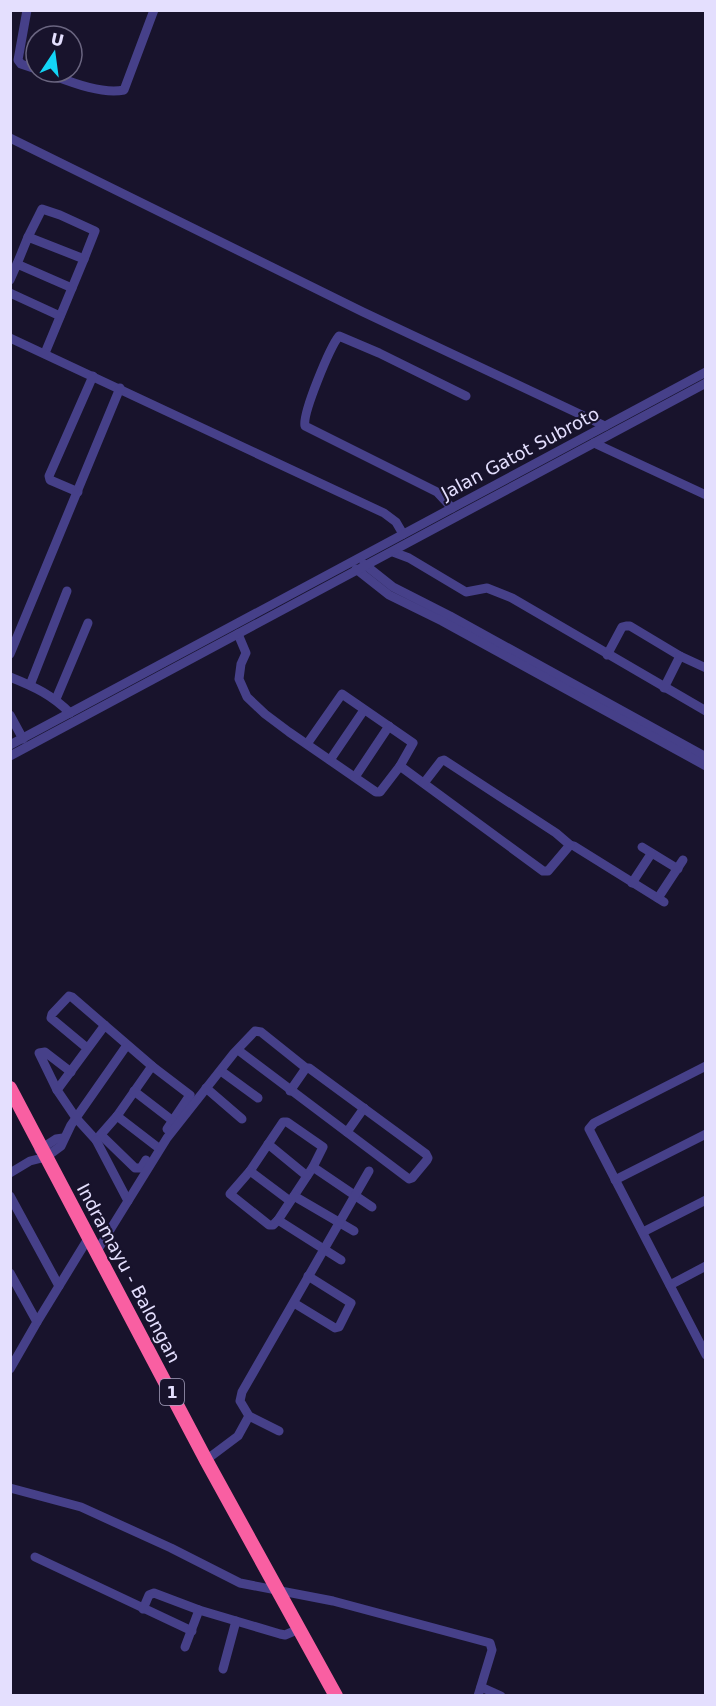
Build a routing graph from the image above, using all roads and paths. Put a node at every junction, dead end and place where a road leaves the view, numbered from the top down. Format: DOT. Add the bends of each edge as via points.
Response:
graph roads {
  1 [pos="154,10"];
  2 [pos="24,27"];
  3 [pos="24,65"];
  4 [pos="77,84"];
  5 [pos="10,138"];
  6 [pos="28,237"];
  7 [pos="84,259"];
  8 [pos="17,264"];
  9 [pos="10,280"];
  10 [pos="72,288"];
  11 [pos="10,293"];
  12 [pos="60,316"];
  13 [pos="10,338"];
  14 [pos="45,353"];
  15 [pos="705,372"];
  16 [pos="93,376"];
  17 [pos="705,383"];
  18 [pos="120,388"];
  19 [pos="466,396"];
  20 [pos="602,427"];
  21 [pos="595,443"];
  22 [pos="78,492"];
  23 [pos="705,495"];
  24 [pos="452,508"];
  25 [pos="403,534"];
  26 [pos="393,552"];
  27 [pos="354,560"];
  28 [pos="362,569"];
  29 [pos="67,591"];
  30 [pos="88,623"];
  31 [pos="239,636"];
  32 [pos="10,654"];
  33 [pos="607,655"];
  34 [pos="680,656"];
  35 [pos="705,668"];
  36 [pos="10,677"];
  37 [pos="30,685"];
  38 [pos="129,687"];
  39 [pos="664,688"];
  40 [pos="116,694"];
  41 [pos="56,699"];
  42 [pos="364,710"];
  43 [pos="705,711"];
  44 [pos="70,713"];
  45 [pos="11,718"];
  46 [pos="389,726"];
  47 [pos="23,739"];
  48 [pos="307,744"];
  49 [pos="10,745"];
  50 [pos="10,756"];
  51 [pos="705,757"];
  52 [pos="330,760"];
  53 [pos="400,766"];
  54 [pos="705,766"];
  55 [pos="355,777"];
  56 [pos="424,783"];
  57 [pos="570,845"];
  58 [pos="642,847"];
  59 [pos="651,854"];
  60 [pos="632,883"];
  61 [pos="105,1025"];
  62 [pos="127,1045"];
  63 [pos="87,1048"];
  64 [pos="238,1050"];
  65 [pos="152,1066"];
  66 [pos="705,1066"];
  67 [pos="306,1068"];
  68 [pos="221,1071"];
  69 [pos="70,1072"];
  70 [pos="10,1088"];
  71 [pos="206,1088"];
  72 [pos="57,1090"];
  73 [pos="134,1091"];
  74 [pos="290,1091"];
  75 [pos="258,1098"];
  76 [pos="364,1108"];
  77 [pos="117,1116"];
  78 [pos="76,1118"];
  79 [pos="242,1119"];
  80 [pos="173,1121"];
  81 [pos="348,1132"];
  82 [pos="705,1134"];
  83 [pos="99,1137"];
  84 [pos="268,1144"];
  85 [pos="156,1146"];
  86 [pos="44,1153"];
  87 [pos="313,1167"];
  88 [pos="250,1171"];
  89 [pos="369,1171"];
  90 [pos="10,1173"];
  91 [pos="307,1176"];
  92 [pos="615,1180"];
  93 [pos="10,1196"];
  94 [pos="354,1196"];
  95 [pos="292,1199"];
  96 [pos="705,1200"];
  97 [pos="128,1201"];
  98 [pos="372,1207"];
  99 [pos="20,1213"];
  100 [pos="10,1218"];
  101 [pos="278,1220"];
  102 [pos="339,1223"];
  103 [pos="354,1231"];
  104 [pos="643,1232"];
  105 [pos="89,1237"];
  106 [pos="324,1249"];
  107 [pos="97,1251"];
  108 [pos="341,1260"];
  109 [pos="705,1266"];
  110 [pos="10,1273"];
  111 [pos="308,1276"];
  112 [pos="670,1285"];
  113 [pos="59,1286"];
  114 [pos="294,1303"];
  115 [pos="37,1322"];
  116 [pos="705,1332"];
  117 [pos="696,1337"];
  118 [pos="10,1347"];
  119 [pos="705,1355"];
  120 [pos="16,1358"];
  121 [pos="10,1369"];
  122 [pos="249,1416"];
  123 [pos="279,1431"];
  124 [pos="206,1460"];
  125 [pos="10,1488"];
  126 [pos="35,1557"];
  127 [pos="277,1590"];
  128 [pos="143,1610"];
  129 [pos="199,1610"];
  130 [pos="236,1621"];
  131 [pos="192,1631"];
  132 [pos="292,1632"];
  133 [pos="186,1647"];
  134 [pos="223,1669"];
  135 [pos="480,1691"];
  136 [pos="336,1695"];
  137 [pos="501,1695"];
  1 -- 4 [label="street" via="124,90"];
  2 -- 3 [label="street" via="18,60"];
  5 -- 20 [label="street"];
  6 -- 7 [label="street"];
  6 -- 7 [label="street" via="42,209 60,215 95,231"];
  6 -- 8 [label="street"];
  7 -- 10 [label="street"];
  8 -- 9 [label="street"];
  8 -- 10 [label="street"];
  10 -- 12 [label="street"];
  11 -- 12 [label="street"];
  12 -- 14 [label="street"];
  13 -- 14 [label="street"];
  14 -- 16 [label="street"];
  15 -- 20 [label="street, Jalan Gatot Subroto"];
  16 -- 18 [label="street"];
  16 -- 22 [label="street" via="49,476 50,480"];
  17 -- 21 [label="street, Jalan Gatot Subroto"];
  18 -- 22 [label="street"];
  18 -- 25 [label="street" via="384,513"];
  19 -- 24 [label="street" via="339,336 304,421 305,426 327,438 437,492"];
  20 -- 24 [label="street, Jalan Gatot Subroto"];
  21 -- 23 [label="street"];
  21 -- 26 [label="street, Jalan Gatot Subroto"];
  22 -- 32 [label="street"];
  24 -- 25 [label="street, Jalan Gatot Subroto"];
  25 -- 27 [label="street, Jalan Gatot Subroto"];
  26 -- 28 [label="street, Jalan Gatot Subroto"];
  26 -- 33 [label="street" via="466,592 487,588 512,598"];
  27 -- 28 [label="street"];
  27 -- 38 [label="street, Jalan Gatot Subroto"];
  28 -- 31 [label="street, Jalan Gatot Subroto"];
  28 -- 51 [label="street"];
  28 -- 54 [label="street" via="389,595"];
  29 -- 37 [label="street"];
  30 -- 41 [label="street"];
  31 -- 38 [label="street, Jalan Gatot Subroto"];
  31 -- 48 [label="street" via="246,649 239,679 247,697"];
  33 -- 34 [label="street" via="622,627 627,626"];
  33 -- 39 [label="street"];
  34 -- 35 [label="street"];
  34 -- 39 [label="street"];
  36 -- 37 [label="street"];
  37 -- 41 [label="street"];
  38 -- 40 [label="street, Jalan Gatot Subroto"];
  39 -- 43 [label="street"];
  40 -- 44 [label="street, Jalan Gatot Subroto"];
  40 -- 50 [label="street, Jalan Gatot Subroto"];
  41 -- 44 [label="street"];
  42 -- 46 [label="street"];
  42 -- 48 [label="street" via="340,694"];
  42 -- 52 [label="street"];
  44 -- 47 [label="street, Jalan Gatot Subroto"];
  45 -- 47 [label="street"];
  46 -- 53 [label="street" via="413,743"];
  46 -- 55 [label="street"];
  47 -- 49 [label="street, Jalan Gatot Subroto"];
  48 -- 52 [label="street"];
  52 -- 55 [label="street"];
  53 -- 55 [label="street" via="378,793"];
  53 -- 56 [label="street"];
  56 -- 57 [label="street" via="444,760"];
  56 -- 57 [label="street" via="543,871 552,868"];
  57 -- 60 [label="street"];
  58 -- 59 [label="street"];
  59 -- 60 [label="street"];
  59 -- 60 [label="street" via="680,865 661,900"];
  61 -- 62 [label="street"];
  61 -- 63 [label="street"];
  61 -- 63 [label="street" via="70,996 52,1014 52,1019"];
  62 -- 65 [label="street"];
  62 -- 78 [label="street"];
  63 -- 69 [label="street"];
  64 -- 67 [label="street" via="258,1031"];
  64 -- 68 [label="street"];
  64 -- 74 [label="street"];
  65 -- 73 [label="street"];
  65 -- 80 [label="street" via="190,1094"];
  66 -- 92 [label="street" via="591,1125 589,1131"];
  67 -- 74 [label="street"];
  67 -- 76 [label="street"];
  68 -- 71 [label="street"];
  68 -- 75 [label="street"];
  69 -- 72 [label="street"];
  69 -- 72 [label="street" via="45,1052 39,1053"];
  70 -- 86 [label="highway, Indramayu - Balongan / 1"];
  71 -- 79 [label="street"];
  71 -- 97 [label="street" via="167,1138"];
  72 -- 78 [label="street"];
  73 -- 77 [label="street"];
  73 -- 80 [label="street"];
  74 -- 81 [label="street"];
  76 -- 81 [label="street"];
  76 -- 81 [label="street" via="426,1154 427,1160 409,1179"];
  77 -- 83 [label="street"];
  77 -- 85 [label="street"];
  78 -- 83 [label="street"];
  78 -- 86 [label="street" via="61,1146"];
  80 -- 85 [label="street"];
  82 -- 92 [label="street"];
  83 -- 85 [label="street" via="137,1169"];
  83 -- 97 [label="street"];
  84 -- 87 [label="street" via="287,1122 323,1147"];
  84 -- 88 [label="street"];
  84 -- 91 [label="street"];
  86 -- 90 [label="street"];
  86 -- 105 [label="highway, Indramayu - Balongan / 1"];
  87 -- 91 [label="street"];
  87 -- 94 [label="street"];
  88 -- 95 [label="street"];
  88 -- 101 [label="street" via="231,1195 269,1225"];
  89 -- 94 [label="street"];
  91 -- 95 [label="street"];
  92 -- 104 [label="street"];
  93 -- 99 [label="street"];
  94 -- 98 [label="street"];
  94 -- 102 [label="street"];
  95 -- 101 [label="street"];
  95 -- 102 [label="street"];
  96 -- 104 [label="street"];
  97 -- 107 [label="street"];
  99 -- 100 [label="street"];
  99 -- 113 [label="street"];
  101 -- 106 [label="street"];
  102 -- 103 [label="street"];
  102 -- 106 [label="street"];
  104 -- 112 [label="street"];
  105 -- 107 [label="highway, Indramayu - Balongan / 1"];
  105 -- 113 [label="street"];
  106 -- 108 [label="street"];
  106 -- 111 [label="street"];
  107 -- 124 [label="highway, Indramayu - Balongan / 1"];
  109 -- 112 [label="street"];
  110 -- 115 [label="street"];
  111 -- 114 [label="street"];
  111 -- 114 [label="street" via="351,1305 335,1328"];
  112 -- 117 [label="street"];
  113 -- 115 [label="street"];
  114 -- 122 [label="street" via="242,1392 240,1401"];
  115 -- 120 [label="street"];
  116 -- 117 [label="street"];
  117 -- 119 [label="street"];
  118 -- 120 [label="street"];
  120 -- 121 [label="street"];
  122 -- 123 [label="street"];
  122 -- 124 [label="street" via="238,1436"];
  124 -- 127 [label="highway, Indramayu - Balongan / 1"];
  125 -- 127 [label="street" via="81,1507 240,1583"];
  126 -- 128 [label="street"];
  127 -- 132 [label="highway, Indramayu - Balongan / 1"];
  127 -- 135 [label="street" via="490,1643 492,1650"];
  128 -- 129 [label="street" via="149,1595 154,1593"];
  128 -- 131 [label="street"];
  129 -- 130 [label="street"];
  129 -- 131 [label="street"];
  130 -- 132 [label="street"];
  130 -- 134 [label="street"];
  131 -- 133 [label="street"];
  132 -- 136 [label="highway, Indramayu - Balongan / 1"];
  135 -- 137 [label="street"];
}
